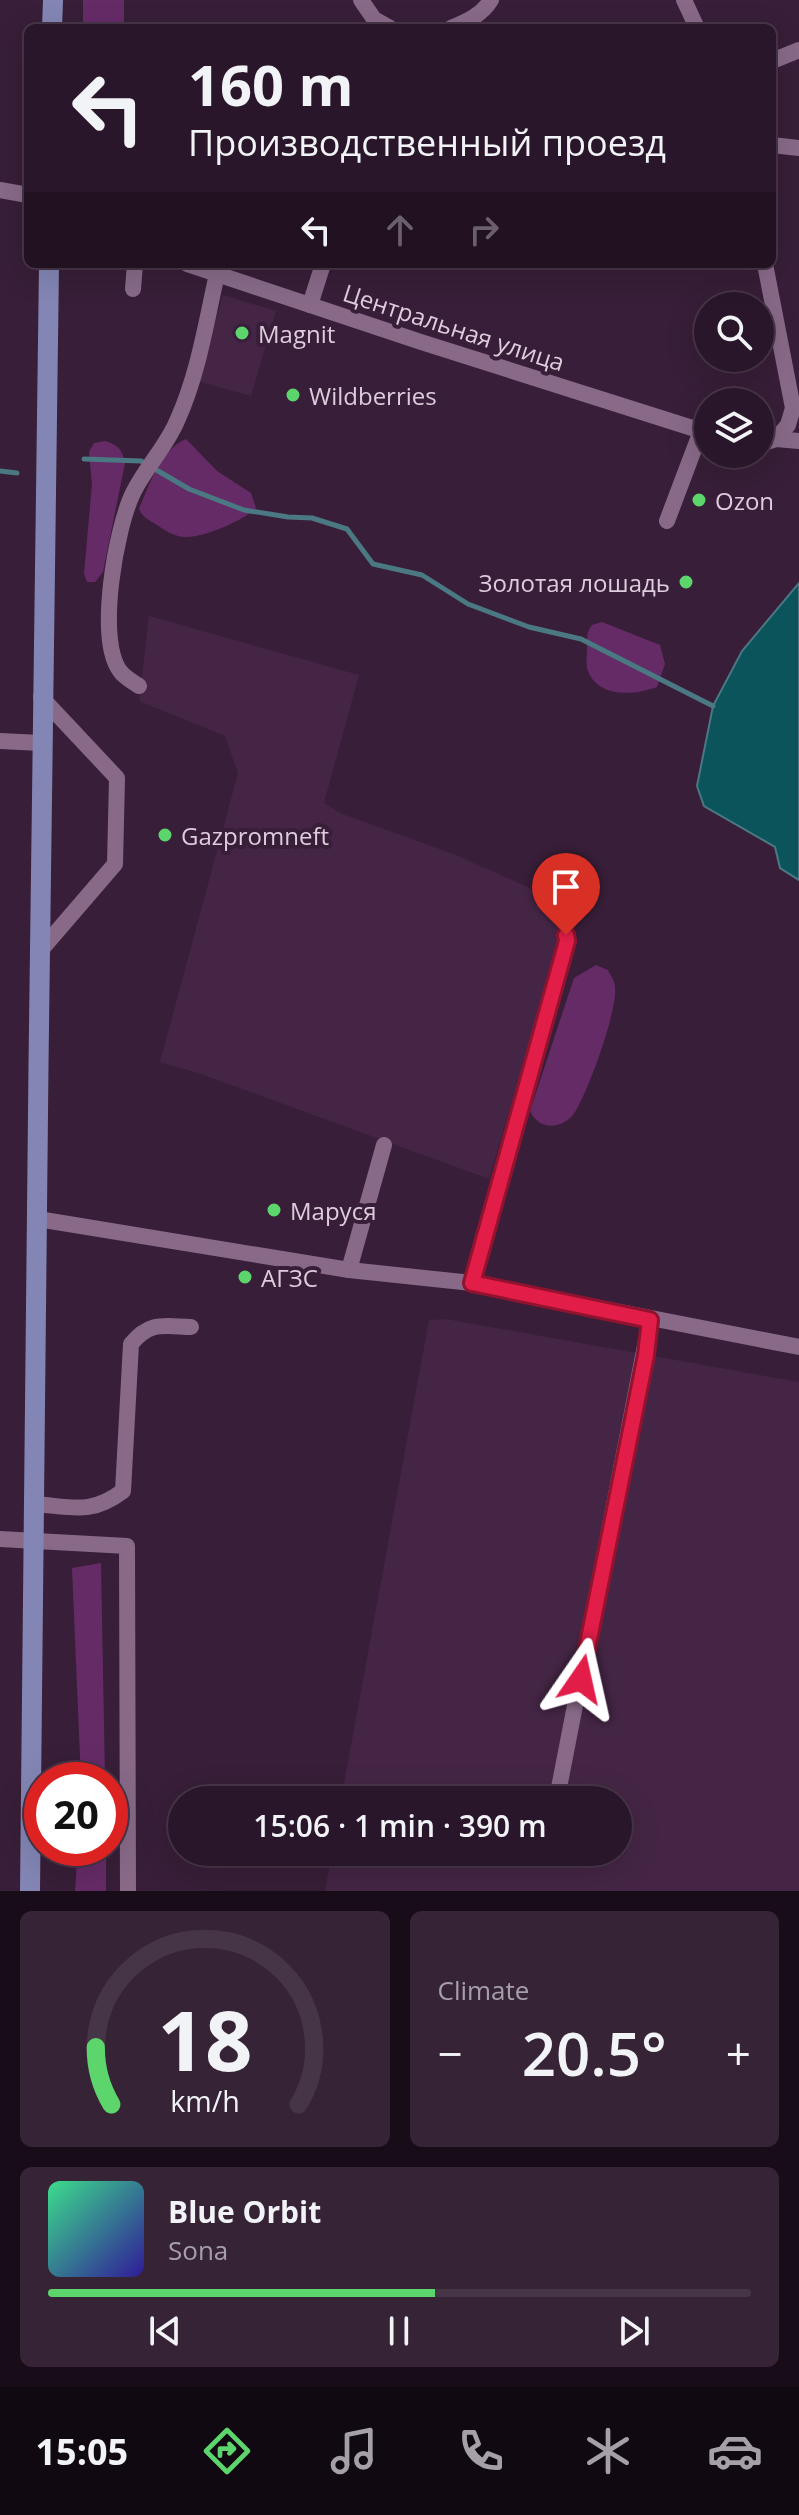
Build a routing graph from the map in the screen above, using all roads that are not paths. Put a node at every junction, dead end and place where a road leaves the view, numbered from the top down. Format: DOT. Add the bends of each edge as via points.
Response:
graph roads {
  1 [pos="53,0"];
  2 [pos="361,0"];
  3 [pos="684,0"];
  4 [pos="486,5"];
  5 [pos="52,24"];
  6 [pos="383,24"];
  7 [pos="460,24"];
  8 [pos="695,24"];
  9 [pos="799,50"];
  10 [pos="776,59"];
  11 [pos="776,145"];
  12 [pos="799,148"];
  13 [pos="0,190"];
  14 [pos="24,194"];
  15 [pos="49,268"];
  16 [pos="135,268"];
  17 [pos="199,268"];
  18 [pos="322,268"];
  19 [pos="766,268"];
  20 [pos="217,274"];
  21 [pos="133,289"];
  22 [pos="310,305"];
  23 [pos="694,429"];
  24 [pos="774,437"];
  25 [pos="799,441"];
  26 [pos="774,442"];
  27 [pos="694,456"];
  28 [pos="667,521"];
  29 [pos="139,686"];
  30 [pos="41,697"];
  31 [pos="0,741"];
  32 [pos="41,743"];
  33 [pos="566,935"];
  34 [pos="41,950"];
  35 [pos="384,1145"];
  36 [pos="38,1219"];
  37 [pos="349,1270"];
  38 [pos="472,1283"];
  39 [pos="650,1320"];
  40 [pos="191,1327"];
  41 [pos="799,1347"];
  42 [pos="35,1504"];
  43 [pos="0,1539"];
  44 [pos="35,1542"];
  45 [pos="559,1786"];
  46 [pos="30,1891"];
  47 [pos="128,1891"];
  1 -- 5 [label="main road"];
  2 -- 6 [label="street"];
  3 -- 8 [label="street"];
  4 -- 7 [label="street"];
  9 -- 10 [label="street"];
  11 -- 12 [label="street"];
  13 -- 14 [label="street"];
  15 -- 30 [label="main road"];
  16 -- 21 [label="street"];
  17 -- 20 [label="street, Центральная улица"];
  18 -- 22 [label="street"];
  19 -- 24 [label="street" via="793,408 788,425"];
  20 -- 22 [label="street, Центральная улица"];
  20 -- 29 [label="street" via="177,422 132,494 121,527 108,628 120,671"];
  22 -- 23 [label="street, Центральная улица"];
  25 -- 26 [label="street"];
  27 -- 28 [label="street"];
  30 -- 32 [label="main road"];
  30 -- 34 [label="street" via="117,778 115,864"];
  31 -- 32 [label="street"];
  32 -- 34 [label="main road"];
  33 -- 38 [label="street"];
  34 -- 36 [label="main road"];
  35 -- 37 [label="street"];
  36 -- 37 [label="street"];
  36 -- 42 [label="main road"];
  37 -- 38 [label="street"];
  38 -- 39 [label="street"];
  39 -- 41 [label="street"];
  39 -- 45 [label="street"];
  40 -- 42 [label="street" via="154,1326 142,1330 131,1344 123,1491 89,1508"];
  42 -- 44 [label="main road"];
  43 -- 44 [label="street"];
  44 -- 46 [label="main road"];
  44 -- 47 [label="street" via="127,1546"];
}
